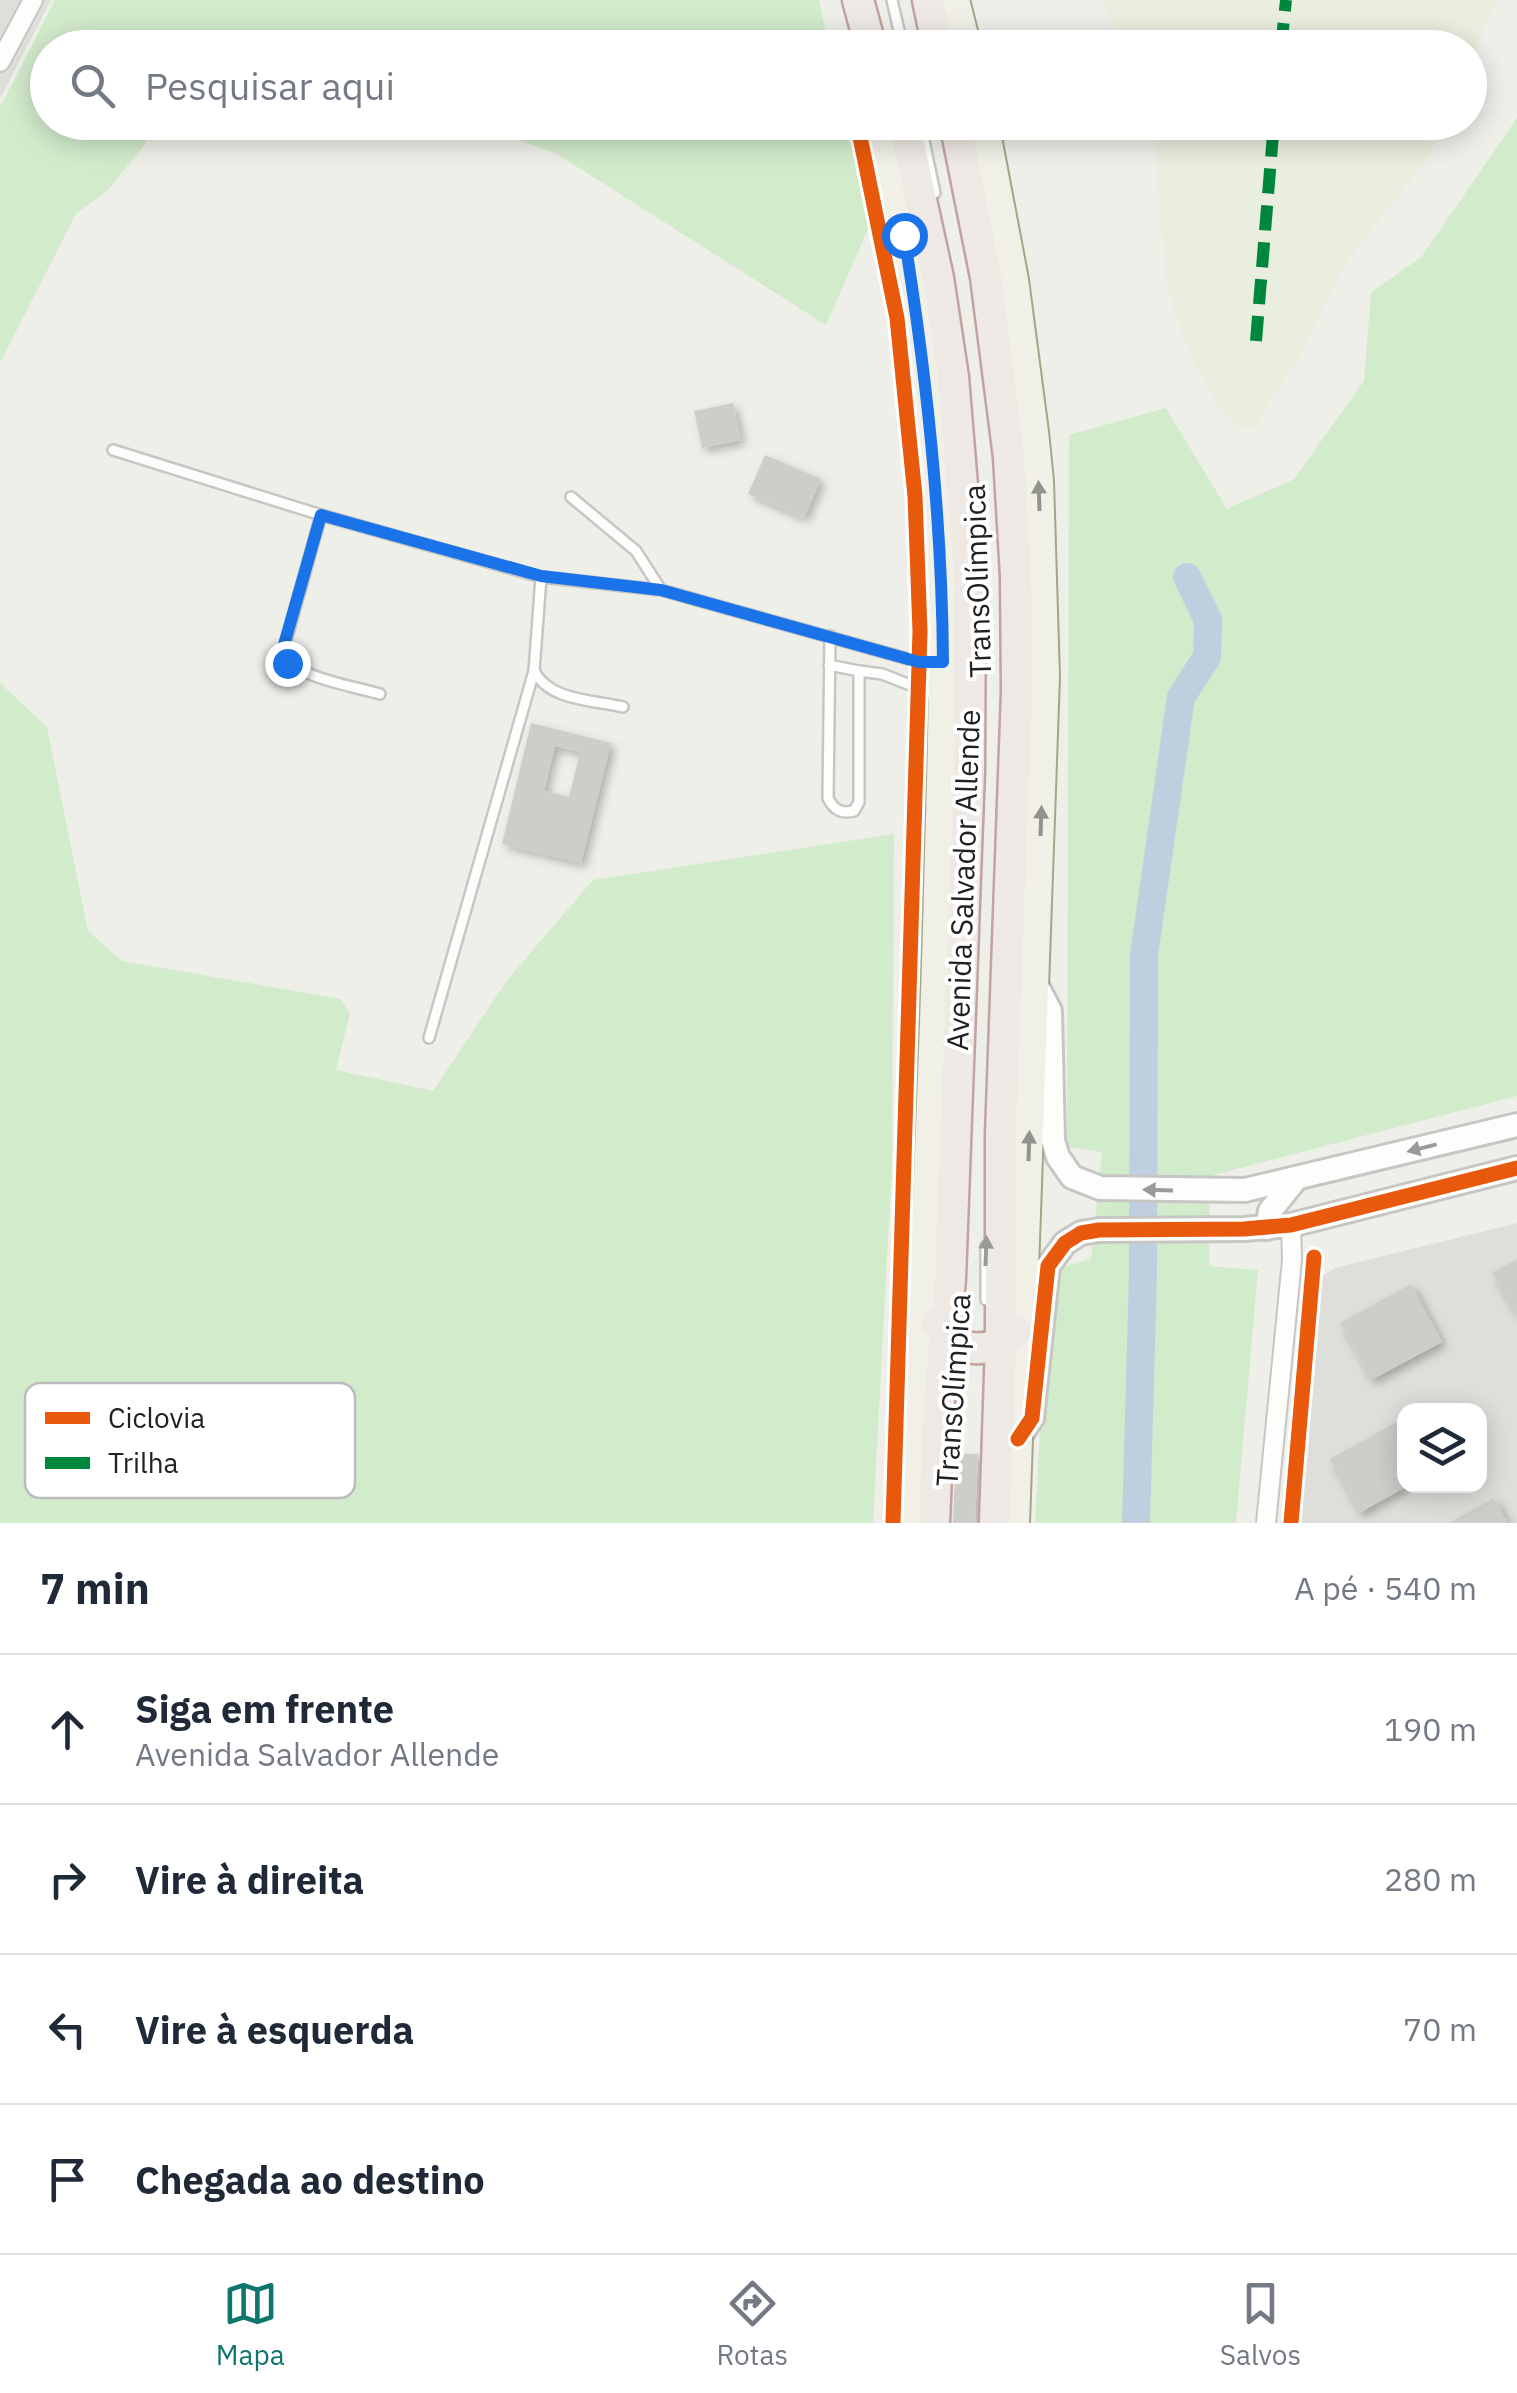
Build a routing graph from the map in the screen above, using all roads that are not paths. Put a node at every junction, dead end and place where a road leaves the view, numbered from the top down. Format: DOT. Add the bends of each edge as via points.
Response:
graph roads {
  1 [pos="33,0"];
  2 [pos="856,0"];
  3 [pos="878,0"];
  4 [pos="892,0"];
  5 [pos="916,0"];
  6 [pos="928,0"];
  7 [pos="952,0"];
  8 [pos="860,30"];
  9 [pos="865,30"];
  10 [pos="884,30"];
  11 [pos="899,30"];
  12 [pos="923,30"];
  13 [pos="934,30"];
  14 [pos="953,30"];
  15 [pos="961,30"];
  16 [pos="0,62"];
  17 [pos="884,140"];
  18 [pos="896,140"];
  19 [pos="908,140"];
  20 [pos="924,140"];
  21 [pos="947,140"];
  22 [pos="959,140"];
  23 [pos="969,140"];
  24 [pos="988,140"];
  25 [pos="973,203"];
  26 [pos="938,213"];
  27 [pos="938,278"];
  28 [pos="963,363"];
  29 [pos="967,396"];
  30 [pos="991,410"];
  31 [pos="112,450"];
  32 [pos="570,496"];
  33 [pos="321,515"];
  34 [pos="541,576"];
  35 [pos="661,590"];
  36 [pos="1004,592"];
  37 [pos="830,636"];
  38 [pos="1004,646"];
  39 [pos="943,662"];
  40 [pos="829,665"];
  41 [pos="859,670"];
  42 [pos="534,671"];
  43 [pos="380,694"];
  44 [pos="943,699"];
  45 [pos="623,706"];
  46 [pos="1004,717"];
  47 [pos="1036,984"];
  48 [pos="428,1038"];
  49 [pos="1517,1125"];
  50 [pos="931,1160"];
  51 [pos="1517,1168"];
  52 [pos="989,1176"];
  53 [pos="1295,1180"];
  54 [pos="1290,1225"];
  55 [pos="1266,1228"];
  56 [pos="987,1235"];
  57 [pos="960,1296"];
  58 [pos="987,1312"];
  59 [pos="999,1337"];
  60 [pos="950,1338"];
  61 [pos="1018,1439"];
  62 [pos="989,1514"];
  63 [pos="914,1523"];
  64 [pos="934,1523"];
  65 [pos="946,1523"];
  66 [pos="1015,1523"];
  67 [pos="1266,1523"];
  1 -- 16 [label="street"];
  2 -- 8 [label="main road"];
  2 -- 9 [label="highway"];
  3 -- 10 [label="highway"];
  4 -- 11 [label="lane"];
  5 -- 12 [label="lane"];
  6 -- 13 [label="highway"];
  7 -- 14 [label="highway"];
  7 -- 15 [label="main road"];
  17 -- 39 [label="main road, Avenida Salvador Allende" via="928,399"];
  18 -- 27 [label="highway" via="927,262"];
  19 -- 27 [label="highway, Avenida Salvador Allende"];
  20 -- 26 [label="lane"];
  21 -- 30 [label="lane" via="975,280"];
  22 -- 25 [label="highway, Avenida Salvador Allende"];
  23 -- 25 [label="highway" via="978,189"];
  47 -- 24 [label="main road, Avenida Salvador Allende, one-way" via="1046,677 1038,481 1014,280"];
  25 -- 59 [label="highway, Avenida Salvador Allende" via="1009,457 1016,576"];
  27 -- 60 [label="highway, Avenida Salvador Allende" via="962,458 971,649"];
  28 -- 29 [label="lane"];
  31 -- 33 [label="lane"];
  32 -- 35 [label="lane" via="636,551"];
  33 -- 34 [label="lane"];
  33 -- 43 [label="lane" via="282,652 300,671"];
  34 -- 35 [label="lane"];
  34 -- 42 [label="lane"];
  35 -- 37 [label="lane"];
  36 -- 38 [label="lane, TransOlímpica"];
  37 -- 39 [label="lane" via="919,662"];
  37 -- 40 [label="lane"];
  39 -- 44 [label="main road, Avenida Salvador Allende"];
  40 -- 41 [label="lane"];
  40 -- 41 [label="lane" via="828,798 844,813 859,802"];
  41 -- 44 [label="lane"];
  42 -- 45 [label="lane" via="554,692"];
  42 -- 48 [label="lane"];
  44 -- 50 [label="main road, Avenida Salvador Allende"];
  46 -- 52 [label="lane, TransOlímpica"];
  53 -- 47 [label="street, one-way" via="1222,1192 1094,1186 1072,1177 1053,1142 1050,1011"];
  59 -- 47 [label="main road, Avenida Salvador Allende, one-way"];
  49 -- 53 [label="street, one-way"];
  50 -- 60 [label="highway" via="940,1180 933,1314"];
  50 -- 63 [label="main road, Avenida Salvador Allende"];
  51 -- 54 [label="street"];
  53 -- 55 [label="street" via="1270,1211"];
  54 -- 55 [label="street"];
  54 -- 67 [label="street"];
  55 -- 61 [label="street" via="1092,1231 1065,1244 1048,1266 1032,1418"];
  58 -- 56 [label="lane, TransOlímpica, one-way"];
  57 -- 60 [label="lane, TransOlímpica"];
  59 -- 60 [label="highway" via="969,1348"];
  59 -- 61 [label="main road, Avenida Salvador Allende"];
  59 -- 62 [label="highway, Avenida Salvador Allende"];
  60 -- 64 [label="highway, Avenida Salvador Allende"];
  60 -- 65 [label="lane, TransOlímpica"];
  61 -- 66 [label="main road, Avenida Salvador Allende"];
}
